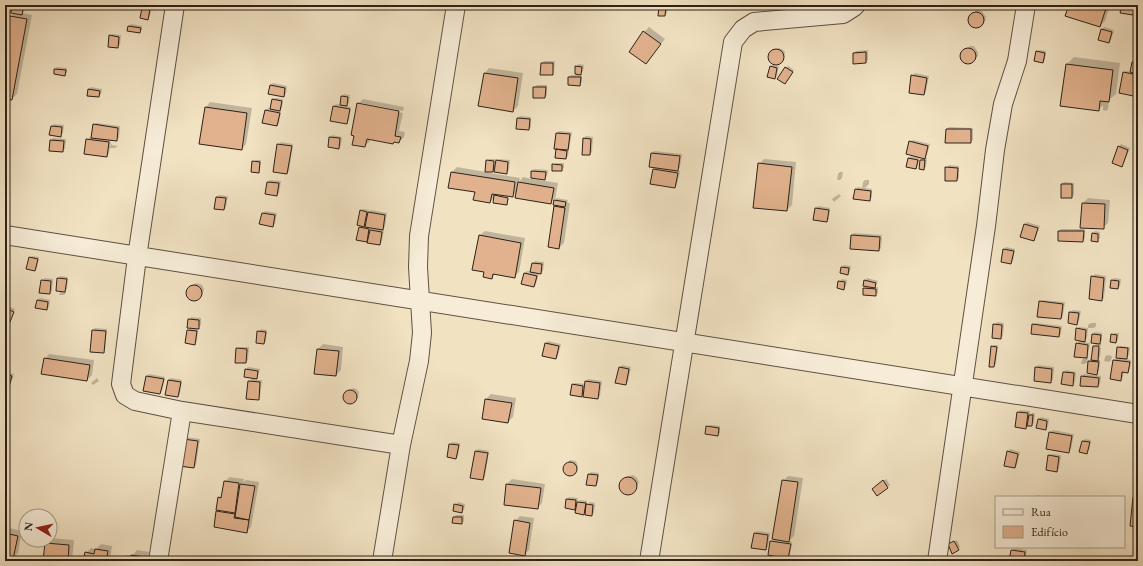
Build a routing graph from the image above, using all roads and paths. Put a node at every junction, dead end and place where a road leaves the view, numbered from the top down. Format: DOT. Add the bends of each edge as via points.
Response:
graph roads {
  1 [pos="175,5"];
  2 [pos="456,5"];
  3 [pos="856,5"];
  4 [pos="1026,5"];
  5 [pos="5,235"];
  6 [pos="137,257"];
  7 [pos="419,301"];
  8 [pos="683,342"];
  9 [pos="963,387"];
  10 [pos="182,411"];
  11 [pos="1138,414"];
  12 [pos="401,445"];
  13 [pos="158,561"];
  14 [pos="382,561"];
  15 [pos="649,561"];
  16 [pos="937,561"];
  1 -- 6 [label="street"];
  2 -- 7 [label="street" via="420,236"];
  3 -- 8 [label="street" via="843,14 754,22 743,28 733,42"];
  4 -- 9 [label="street" via="1017,61 1003,104 995,150"];
  5 -- 6 [label="street"];
  6 -- 7 [label="street"];
  6 -- 10 [label="street" via="121,384 125,395 135,401"];
  7 -- 8 [label="street"];
  7 -- 12 [label="street" via="422,333 419,362"];
  8 -- 9 [label="street"];
  8 -- 15 [label="street"];
  9 -- 11 [label="street"];
  9 -- 16 [label="street"];
  10 -- 12 [label="street"];
  10 -- 13 [label="street"];
  12 -- 14 [label="street"];
}
